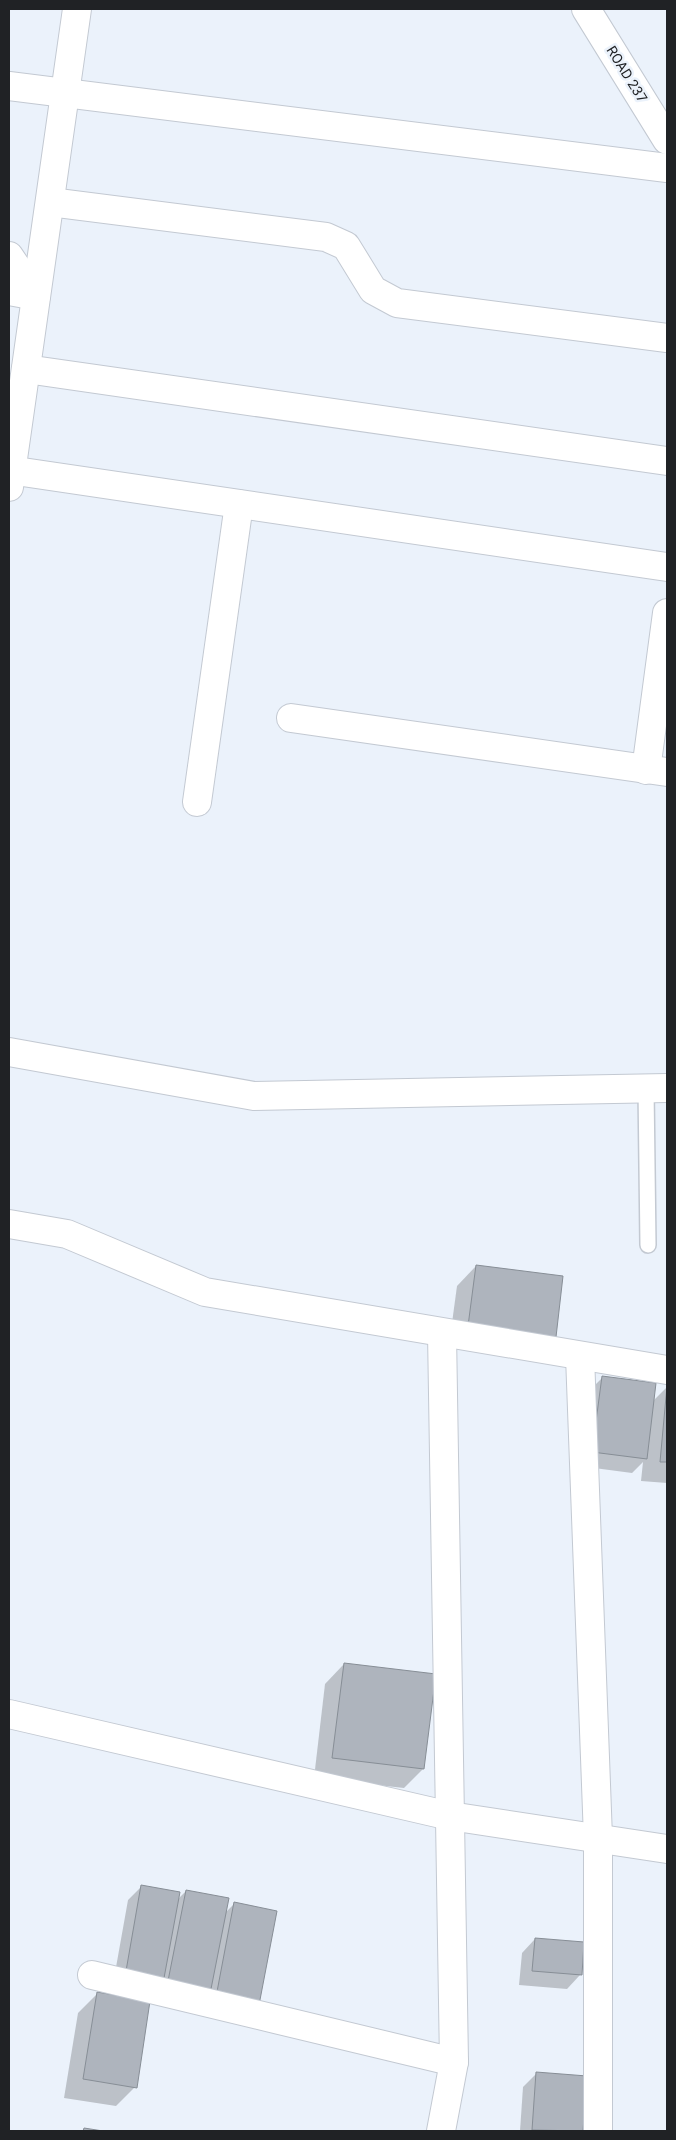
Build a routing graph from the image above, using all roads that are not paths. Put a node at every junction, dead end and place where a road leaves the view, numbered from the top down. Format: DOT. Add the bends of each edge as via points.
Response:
graph roads {
  1 [pos="77,9"];
  2 [pos="586,9"];
  3 [pos="9,86"];
  4 [pos="65,94"];
  5 [pos="667,140"];
  6 [pos="667,168"];
  7 [pos="50,202"];
  8 [pos="9,256"];
  9 [pos="9,291"];
  10 [pos="36,296"];
  11 [pos="667,338"];
  12 [pos="26,369"];
  13 [pos="667,461"];
  14 [pos="10,476"];
  15 [pos="239,504"];
  16 [pos="667,567"];
  17 [pos="667,612"];
  18 [pos="291,718"];
  19 [pos="657,771"];
  20 [pos="197,802"];
  21 [pos="9,1052"];
  22 [pos="656,1088"];
  23 [pos="9,1224"];
  24 [pos="648,1245"];
  25 [pos="442,1333"];
  26 [pos="580,1356"];
  27 [pos="667,1370"];
  28 [pos="9,1714"];
  29 [pos="450,1816"];
  30 [pos="598,1838"];
  31 [pos="667,1849"];
  32 [pos="92,1975"];
  33 [pos="454,2062"];
  34 [pos="440,2131"];
  35 [pos="598,2131"];
  1 -- 4 [label="street"];
  2 -- 5 [label="street, ROAD 237"];
  3 -- 4 [label="street"];
  4 -- 6 [label="street"];
  4 -- 7 [label="street"];
  7 -- 10 [label="street"];
  7 -- 11 [label="street" via="326,237 346,246 373,290 397,303"];
  8 -- 10 [label="street"];
  9 -- 10 [label="street"];
  10 -- 12 [label="street"];
  12 -- 13 [label="street"];
  12 -- 14 [label="street"];
  14 -- 15 [label="street"];
  15 -- 16 [label="street"];
  15 -- 20 [label="street"];
  17 -- 19 [label="street"];
  18 -- 19 [label="street"];
  21 -- 22 [label="street" via="254,1096"];
  22 -- 24 [label="lane"];
  23 -- 25 [label="street" via="67,1234 206,1292"];
  25 -- 26 [label="street"];
  25 -- 29 [label="street"];
  26 -- 27 [label="street"];
  26 -- 30 [label="street"];
  28 -- 29 [label="street"];
  29 -- 30 [label="street"];
  29 -- 33 [label="street"];
  30 -- 31 [label="street"];
  30 -- 35 [label="street"];
  32 -- 33 [label="street"];
  33 -- 34 [label="street"];
}
